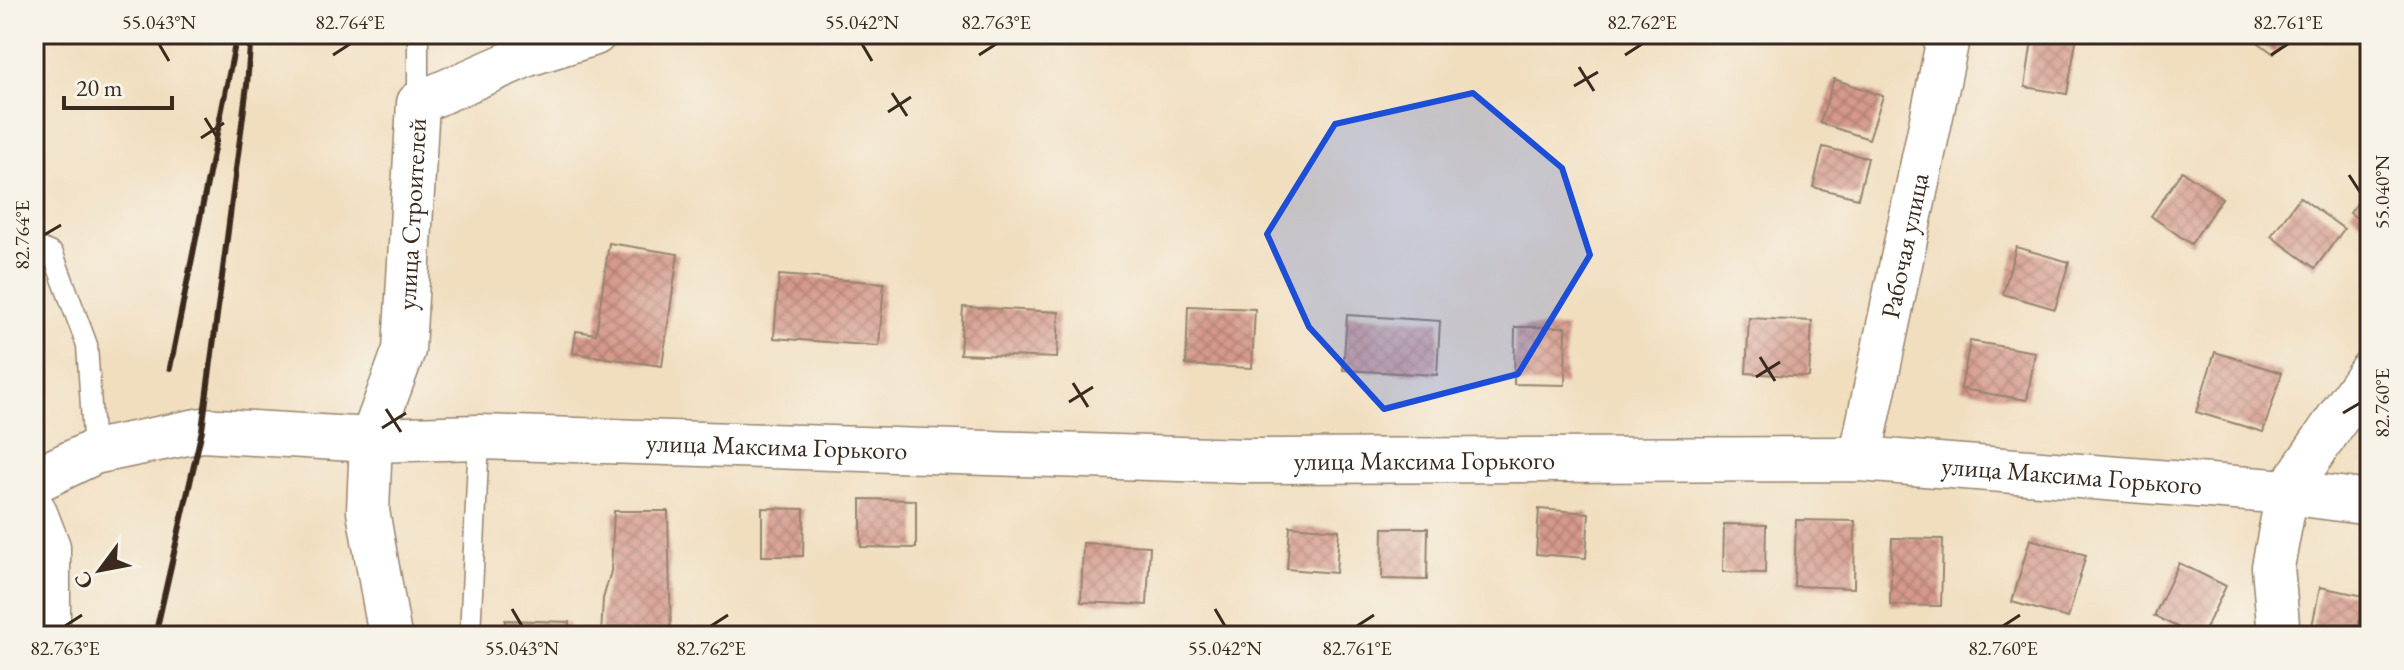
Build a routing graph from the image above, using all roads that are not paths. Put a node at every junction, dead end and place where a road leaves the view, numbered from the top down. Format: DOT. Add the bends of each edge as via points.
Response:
graph roads {
  1 [pos="418,34"];
  2 [pos="595,34"];
  3 [pos="1949,34"];
  4 [pos="418,103"];
  5 [pos="34,245"];
  6 [pos="2370,371"];
  7 [pos="479,437"];
  8 [pos="371,440"];
  9 [pos="94,452"];
  10 [pos="1860,459"];
  11 [pos="34,481"];
  12 [pos="2287,492"];
  13 [pos="2370,503"];
  14 [pos="34,511"];
  15 [pos="46,636"];
  16 [pos="390,636"];
  17 [pos="470,636"];
  18 [pos="2279,636"];
  1 -- 4 [label="lane"];
  2 -- 4 [label="street, улица Строителей" via="528,55"];
  3 -- 10 [label="street, Рабочая улица"];
  4 -- 8 [label="street, улица Строителей" via="404,350"];
  5 -- 9 [label="lane" via="53,254 87,345"];
  6 -- 12 [label="street"];
  7 -- 8 [label="street, улица Максима Горького"];
  7 -- 10 [label="street, улица Максима Горького" via="1243,461"];
  7 -- 17 [label="lane"];
  8 -- 9 [label="street, улица Максима Горького" via="202,430"];
  8 -- 16 [label="street, улица Строителей" via="368,511"];
  9 -- 11 [label="street, улица Максима Горького"];
  10 -- 12 [label="street, улица Максима Горького"];
  12 -- 13 [label="street, улица Максима Горького"];
  12 -- 18 [label="street" via="2273,567"];
  14 -- 15 [label="street" via="48,547"];
}
